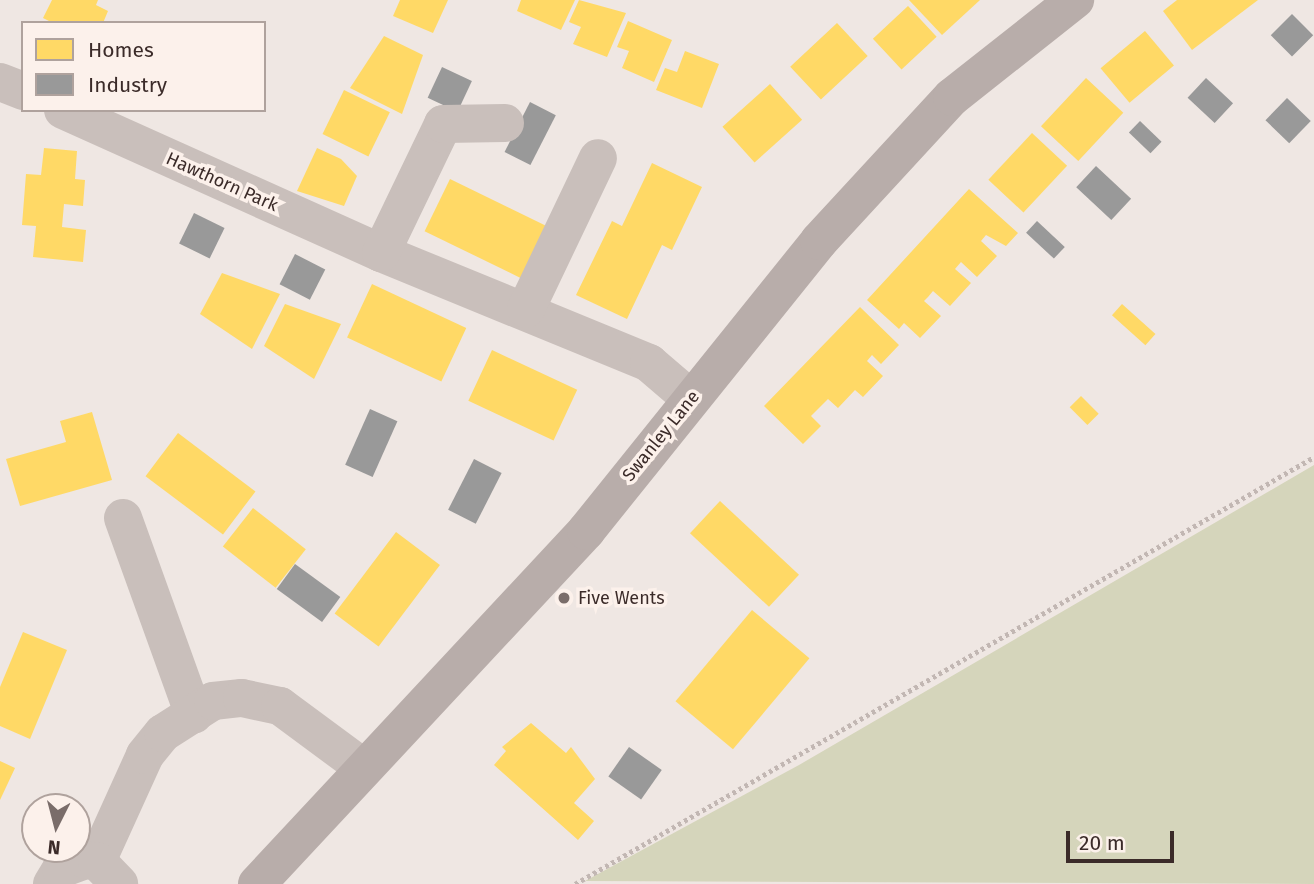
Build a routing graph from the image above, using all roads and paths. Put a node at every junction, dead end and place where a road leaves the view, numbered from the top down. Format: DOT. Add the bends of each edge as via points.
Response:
graph roads {
  1 [pos="1075,0"];
  2 [pos="0,82"];
  3 [pos="21,90"];
  4 [pos="67,112"];
  5 [pos="505,123"];
  6 [pos="598,158"];
  7 [pos="381,253"];
  8 [pos="526,309"];
  9 [pos="691,399"];
  10 [pos="1314,457"];
  11 [pos="123,518"];
  12 [pos="194,715"];
  13 [pos="361,766"];
  14 [pos="108,873"];
  15 [pos="52,884"];
  16 [pos="257,884"];
  17 [pos="575,884"];
  1 -- 9 [label="main road, Swanley Lane" via="952,97 819,241"];
  2 -- 3 [label="street"];
  4 -- 7 [label="street, Hawthorn Park"];
  5 -- 7 [label="street" via="443,124"];
  6 -- 8 [label="street"];
  7 -- 8 [label="street, Hawthorn Park"];
  8 -- 9 [label="street, Hawthorn Park" via="649,363"];
  9 -- 13 [label="main road, Swanley Lane" via="586,531"];
  10 -- 17 [label="path"];
  11 -- 12 [label="street"];
  12 -- 13 [label="street" via="213,701 232,699 281,706"];
  12 -- 14 [label="street" via="163,733 145,755"];
  13 -- 16 [label="main road, Swanley Lane"];
  14 -- 15 [label="street" via="76,860"];
}
